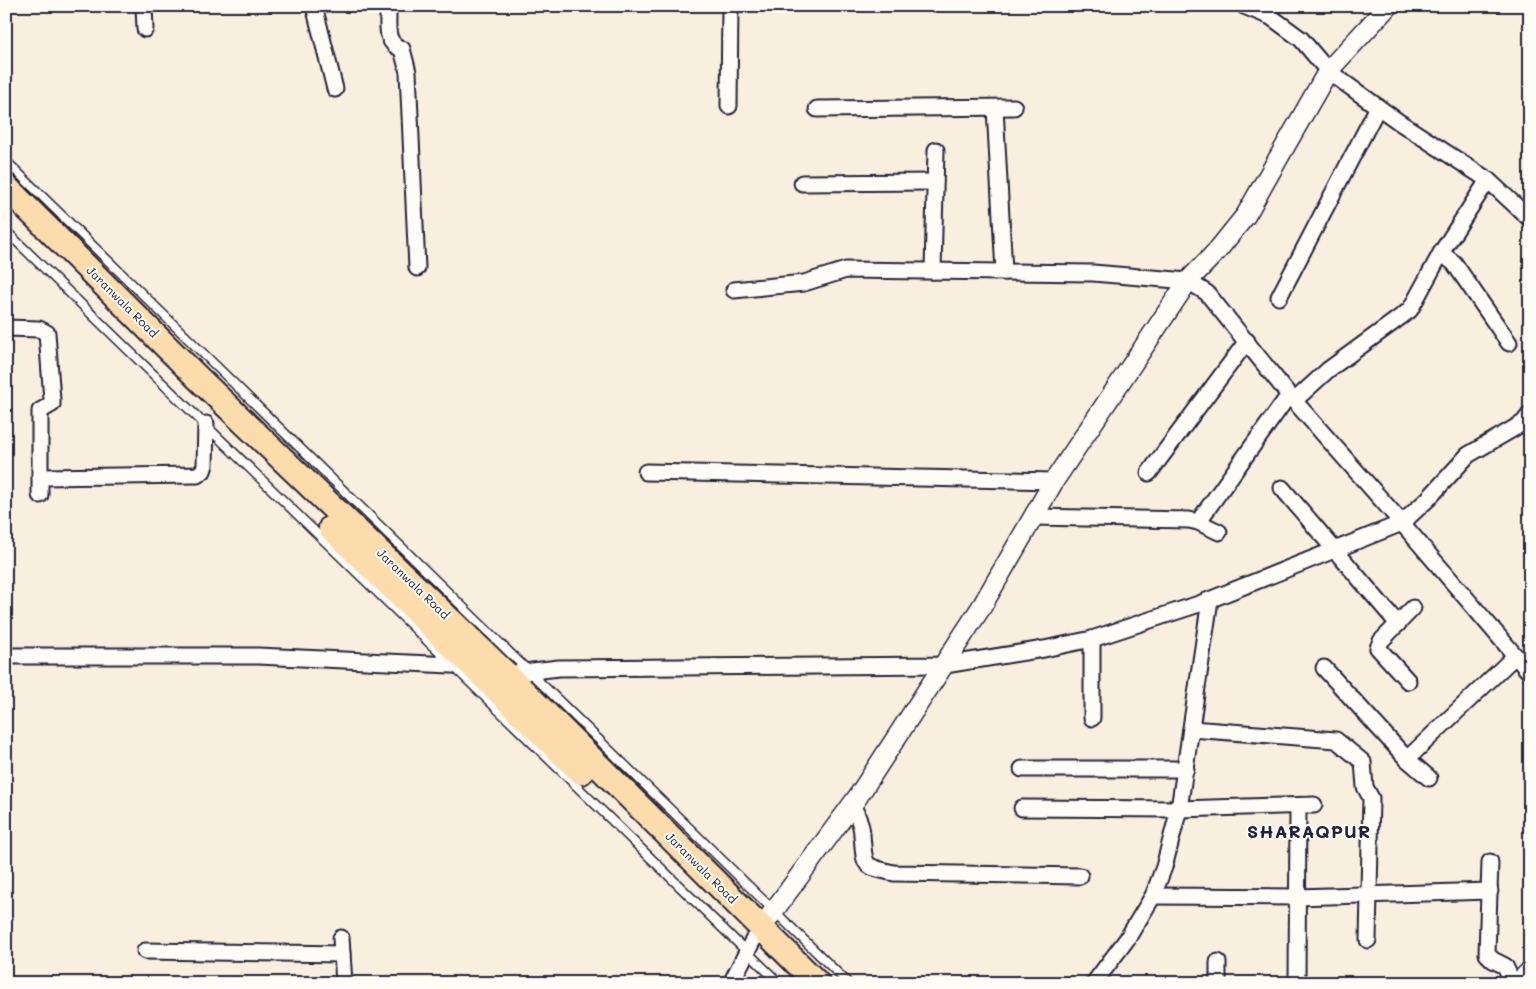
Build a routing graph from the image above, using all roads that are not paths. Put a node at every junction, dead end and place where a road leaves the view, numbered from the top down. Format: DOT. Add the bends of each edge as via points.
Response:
graph roads {
  1 [pos="144,6"];
  2 [pos="314,6"];
  3 [pos="388,6"];
  4 [pos="730,6"];
  5 [pos="1244,6"];
  6 [pos="1388,6"];
  7 [pos="1272,12"];
  8 [pos="145,29"];
  9 [pos="1328,71"];
  10 [pos="335,89"];
  11 [pos="729,106"];
  12 [pos="1014,107"];
  13 [pos="1378,107"];
  14 [pos="995,108"];
  15 [pos="817,109"];
  16 [pos="936,150"];
  17 [pos="6,161"];
  18 [pos="1488,180"];
  19 [pos="802,182"];
  20 [pos="935,182"];
  21 [pos="6,187"];
  22 [pos="6,210"];
  23 [pos="1530,218"];
  24 [pos="6,231"];
  25 [pos="1441,253"];
  26 [pos="417,268"];
  27 [pos="934,271"];
  28 [pos="1004,272"];
  29 [pos="1188,281"];
  30 [pos="734,290"];
  31 [pos="1279,297"];
  32 [pos="6,328"];
  33 [pos="1247,341"];
  34 [pos="1509,343"];
  35 [pos="1292,398"];
  36 [pos="1530,414"];
  37 [pos="206,424"];
  38 [pos="646,472"];
  39 [pos="1149,473"];
  40 [pos="40,477"];
  41 [pos="1054,481"];
  42 [pos="1282,488"];
  43 [pos="40,495"];
  44 [pos="1033,517"];
  45 [pos="1198,522"];
  46 [pos="1402,523"];
  47 [pos="1218,532"];
  48 [pos="1335,551"];
  49 [pos="1210,600"];
  50 [pos="1413,608"];
  51 [pos="1398,624"];
  52 [pos="1092,639"];
  53 [pos="6,656"];
  54 [pos="1516,656"];
  55 [pos="945,665"];
  56 [pos="463,666"];
  57 [pos="1324,668"];
  58 [pos="517,672"];
  59 [pos="1530,672"];
  60 [pos="1408,681"];
  61 [pos="1092,718"];
  62 [pos="1191,729"];
  63 [pos="1407,759"];
  64 [pos="1022,768"];
  65 [pos="1186,768"];
  66 [pos="1429,778"];
  67 [pos="852,805"];
  68 [pos="1314,805"];
  69 [pos="1298,806"];
  70 [pos="1022,808"];
  71 [pos="1180,809"];
  72 [pos="1490,862"];
  73 [pos="1080,876"];
  74 [pos="1490,892"];
  75 [pos="1369,895"];
  76 [pos="1153,896"];
  77 [pos="1297,897"];
  78 [pos="759,932"];
  79 [pos="341,938"];
  80 [pos="1368,940"];
  81 [pos="146,951"];
  82 [pos="342,954"];
  83 [pos="1218,962"];
  84 [pos="1530,971"];
  85 [pos="344,983"];
  86 [pos="731,983"];
  87 [pos="779,983"];
  88 [pos="797,983"];
  89 [pos="817,983"];
  90 [pos="848,983"];
  91 [pos="1094,983"];
  92 [pos="1218,983"];
  93 [pos="1297,983"];
  94 [pos="1513,983"];
  95 [pos="1518,983"];
  1 -- 8 [label="street"];
  2 -- 10 [label="street"];
  3 -- 26 [label="street" via="389,41 402,49 408,72"];
  4 -- 11 [label="street"];
  5 -- 7 [label="street"];
  6 -- 9 [label="street"];
  7 -- 9 [label="street"];
  9 -- 13 [label="street"];
  9 -- 29 [label="street" via="1246,215"];
  12 -- 14 [label="street"];
  13 -- 18 [label="street"];
  13 -- 31 [label="street"];
  14 -- 15 [label="street"];
  14 -- 28 [label="street"];
  16 -- 20 [label="street"];
  17 -- 58 [label="lane"];
  18 -- 23 [label="street"];
  18 -- 25 [label="street"];
  19 -- 20 [label="street"];
  20 -- 27 [label="street"];
  21 -- 58 [label="main road, Jaranwala Road" via="198,378"];
  22 -- 56 [label="main road, Jaranwala Road"];
  24 -- 37 [label="lane"];
  25 -- 34 [label="street" via="1454,263"];
  25 -- 35 [label="street" via="1410,310"];
  27 -- 28 [label="street"];
  27 -- 30 [label="street" via="846,270 804,283"];
  28 -- 29 [label="street" via="1093,273"];
  29 -- 33 [label="street" via="1207,293"];
  29 -- 41 [label="street"];
  32 -- 40 [label="street" via="39,329 47,333 52,404 40,411"];
  33 -- 35 [label="street"];
  33 -- 39 [label="street"];
  35 -- 45 [label="street"];
  35 -- 46 [label="street"];
  36 -- 46 [label="street" via="1524,423 1468,454"];
  37 -- 40 [label="street" via="205,465 197,475"];
  37 -- 56 [label="lane"];
  38 -- 41 [label="street"];
  40 -- 43 [label="street"];
  41 -- 44 [label="street"];
  42 -- 48 [label="street"];
  44 -- 45 [label="street"];
  44 -- 55 [label="street"];
  45 -- 47 [label="street"];
  46 -- 48 [label="street"];
  46 -- 54 [label="street"];
  48 -- 49 [label="street"];
  48 -- 51 [label="street"];
  49 -- 52 [label="street"];
  49 -- 62 [label="street"];
  50 -- 51 [label="street"];
  51 -- 60 [label="street" via="1378,648"];
  52 -- 55 [label="street"];
  52 -- 61 [label="street"];
  53 -- 56 [label="street" via="258,656"];
  54 -- 59 [label="street"];
  54 -- 63 [label="street"];
  55 -- 58 [label="street"];
  55 -- 67 [label="street"];
  56 -- 78 [label="main road, Jaranwala Road"];
  57 -- 63 [label="street"];
  58 -- 78 [label="main road, Jaranwala Road"];
  62 -- 65 [label="street"];
  62 -- 75 [label="street" via="1331,739 1340,742 1360,759 1364,766 1365,787 1371,798"];
  63 -- 66 [label="street"];
  64 -- 65 [label="street"];
  65 -- 71 [label="street"];
  67 -- 73 [label="street" via="860,819 862,856 874,869"];
  67 -- 78 [label="street"];
  68 -- 69 [label="street"];
  69 -- 71 [label="street"];
  69 -- 77 [label="street"];
  70 -- 71 [label="street"];
  71 -- 76 [label="street"];
  72 -- 74 [label="street"];
  74 -- 75 [label="street"];
  74 -- 94 [label="street" via="1487,954 1504,966"];
  75 -- 77 [label="street"];
  75 -- 80 [label="street"];
  76 -- 77 [label="street"];
  76 -- 91 [label="street" via="1127,939"];
  77 -- 93 [label="street"];
  78 -- 86 [label="street"];
  78 -- 87 [label="lane"];
  78 -- 88 [label="main road, Jaranwala Road"];
  78 -- 89 [label="main road, Jaranwala Road"];
  78 -- 90 [label="lane"];
  79 -- 82 [label="street"];
  81 -- 82 [label="street"];
  82 -- 85 [label="street"];
  83 -- 92 [label="street"];
  84 -- 95 [label="street"];
}
